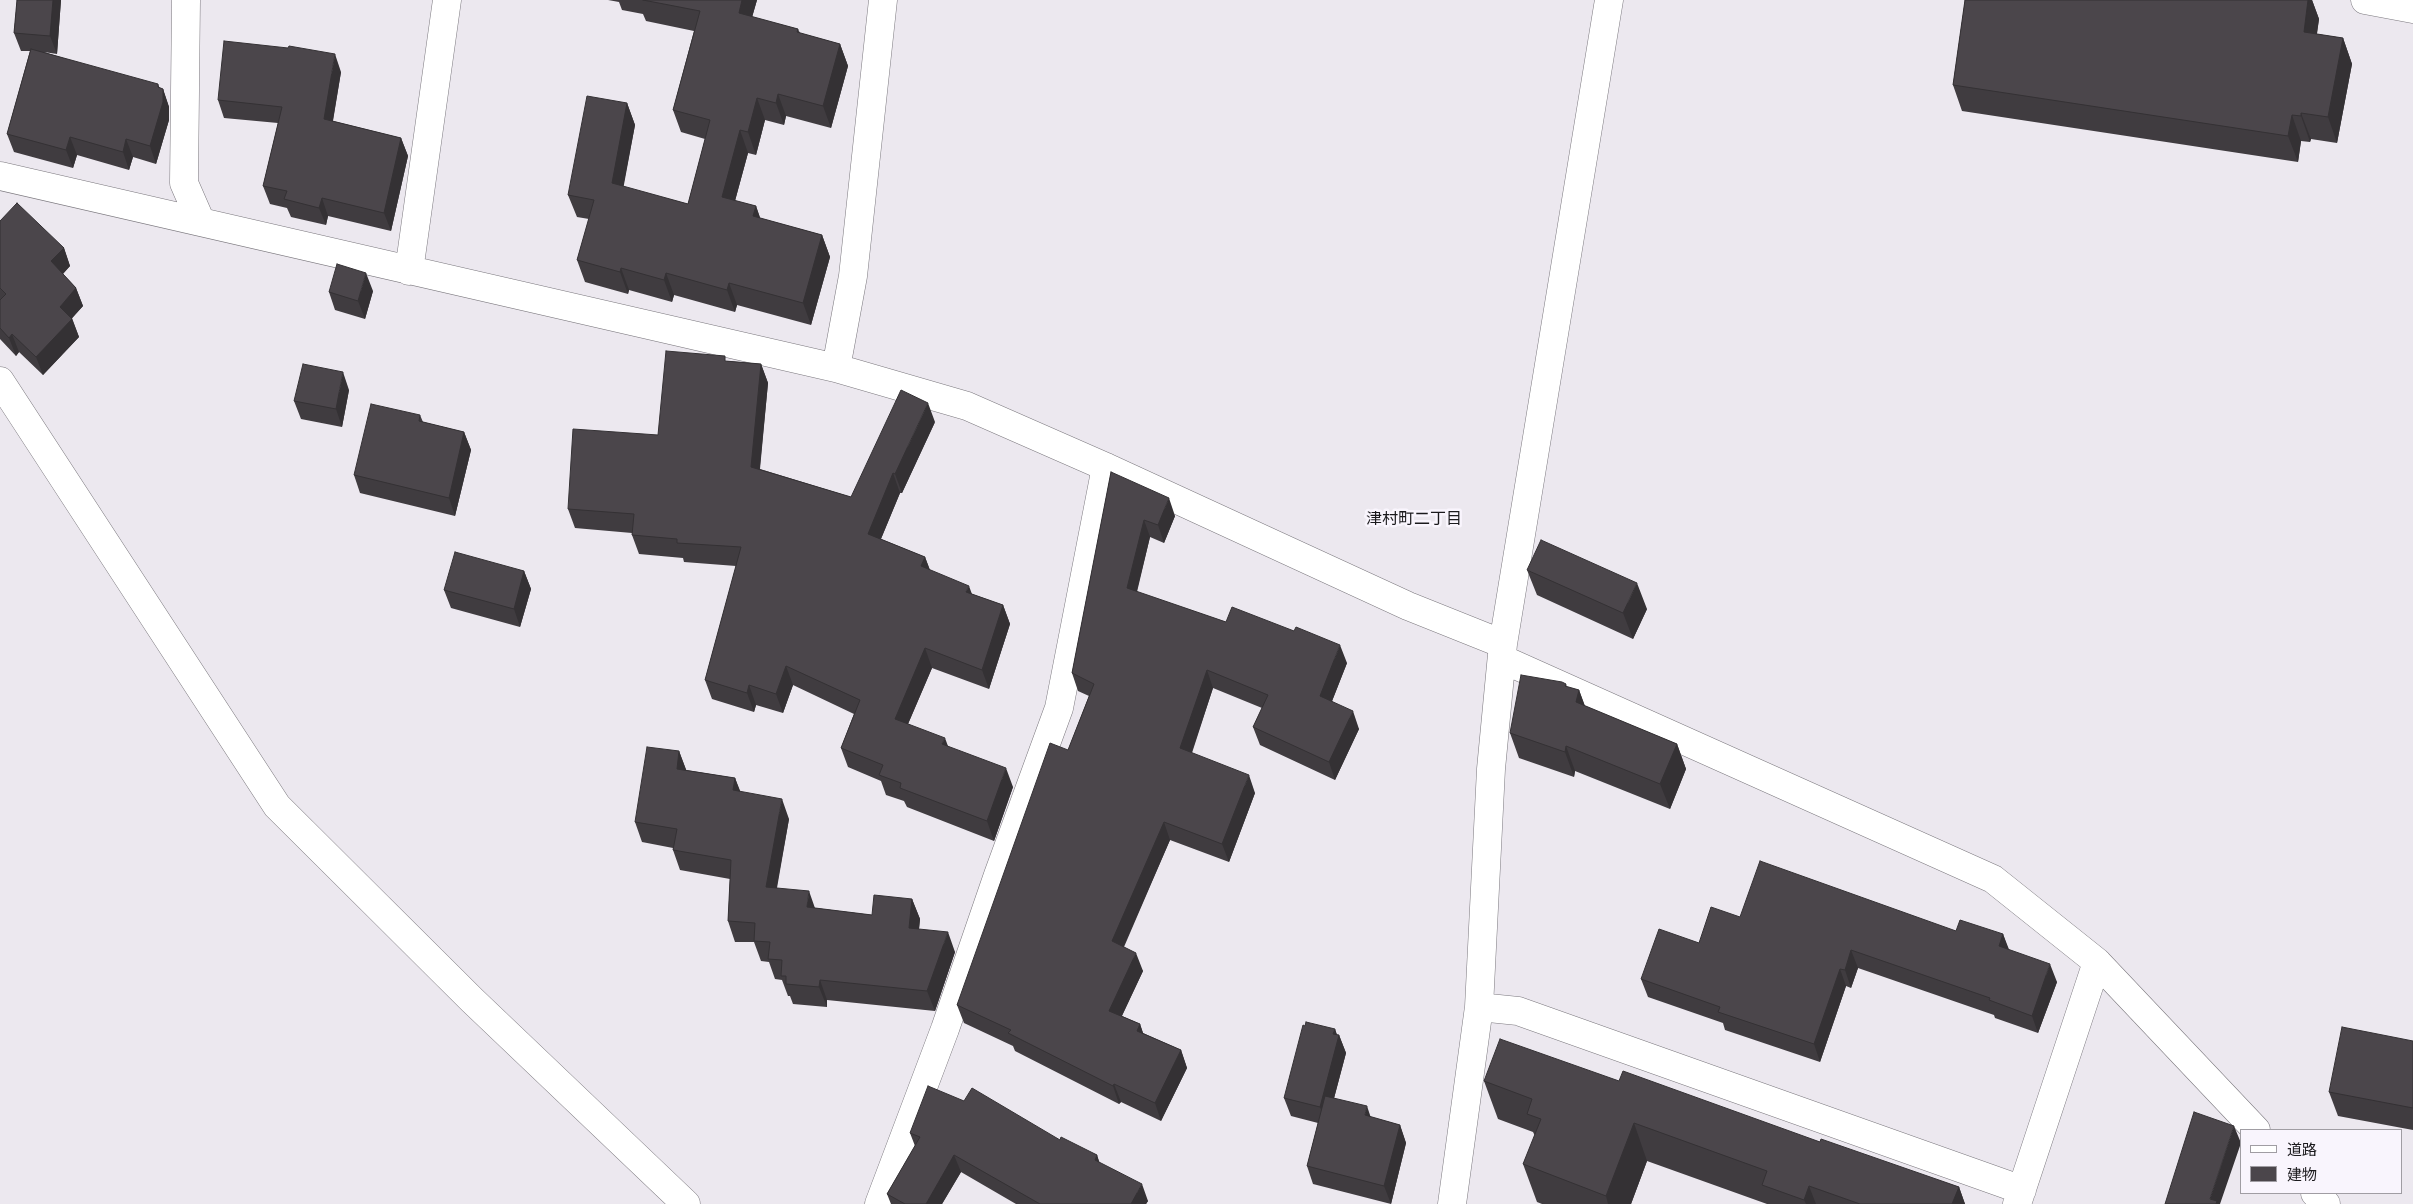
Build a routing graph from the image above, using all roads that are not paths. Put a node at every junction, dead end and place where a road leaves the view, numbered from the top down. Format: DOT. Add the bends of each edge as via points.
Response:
graph roads {
  1 [pos="186,0"];
  2 [pos="447,0"];
  3 [pos="883,0"];
  4 [pos="1609,0"];
  5 [pos="2365,0"];
  6 [pos="2413,9"];
  7 [pos="0,176"];
  8 [pos="201,222"];
  9 [pos="409,271"];
  10 [pos="836,368"];
  11 [pos="0,381"];
  12 [pos="1106,466"];
  13 [pos="1502,651"];
  14 [pos="2097,962"];
  15 [pos="1479,1007"];
  16 [pos="2255,1129"];
  17 [pos="2316,1194"];
  18 [pos="2020,1197"];
  19 [pos="686,1204"];
  20 [pos="879,1204"];
  21 [pos="1452,1204"];
  22 [pos="2326,1204"];
  1 -- 8 [label="street" via="184,183"];
  2 -- 9 [label="street"];
  3 -- 10 [label="street" via="853,276"];
  4 -- 13 [label="street"];
  5 -- 6 [label="street"];
  7 -- 8 [label="street"];
  8 -- 9 [label="street"];
  9 -- 10 [label="street"];
  10 -- 12 [label="street" via="966,406"];
  11 -- 19 [label="street" via="277,806 472,1000"];
  12 -- 13 [label="street"];
  12 -- 20 [label="street" via="1058,708 945,1029"];
  13 -- 14 [label="street" via="1994,880"];
  13 -- 15 [label="street" via="1491,769"];
  14 -- 16 [label="street"];
  14 -- 18 [label="street"];
  15 -- 18 [label="street" via="1518,1011"];
  15 -- 21 [label="street"];
  17 -- 22 [label="street"];
}
